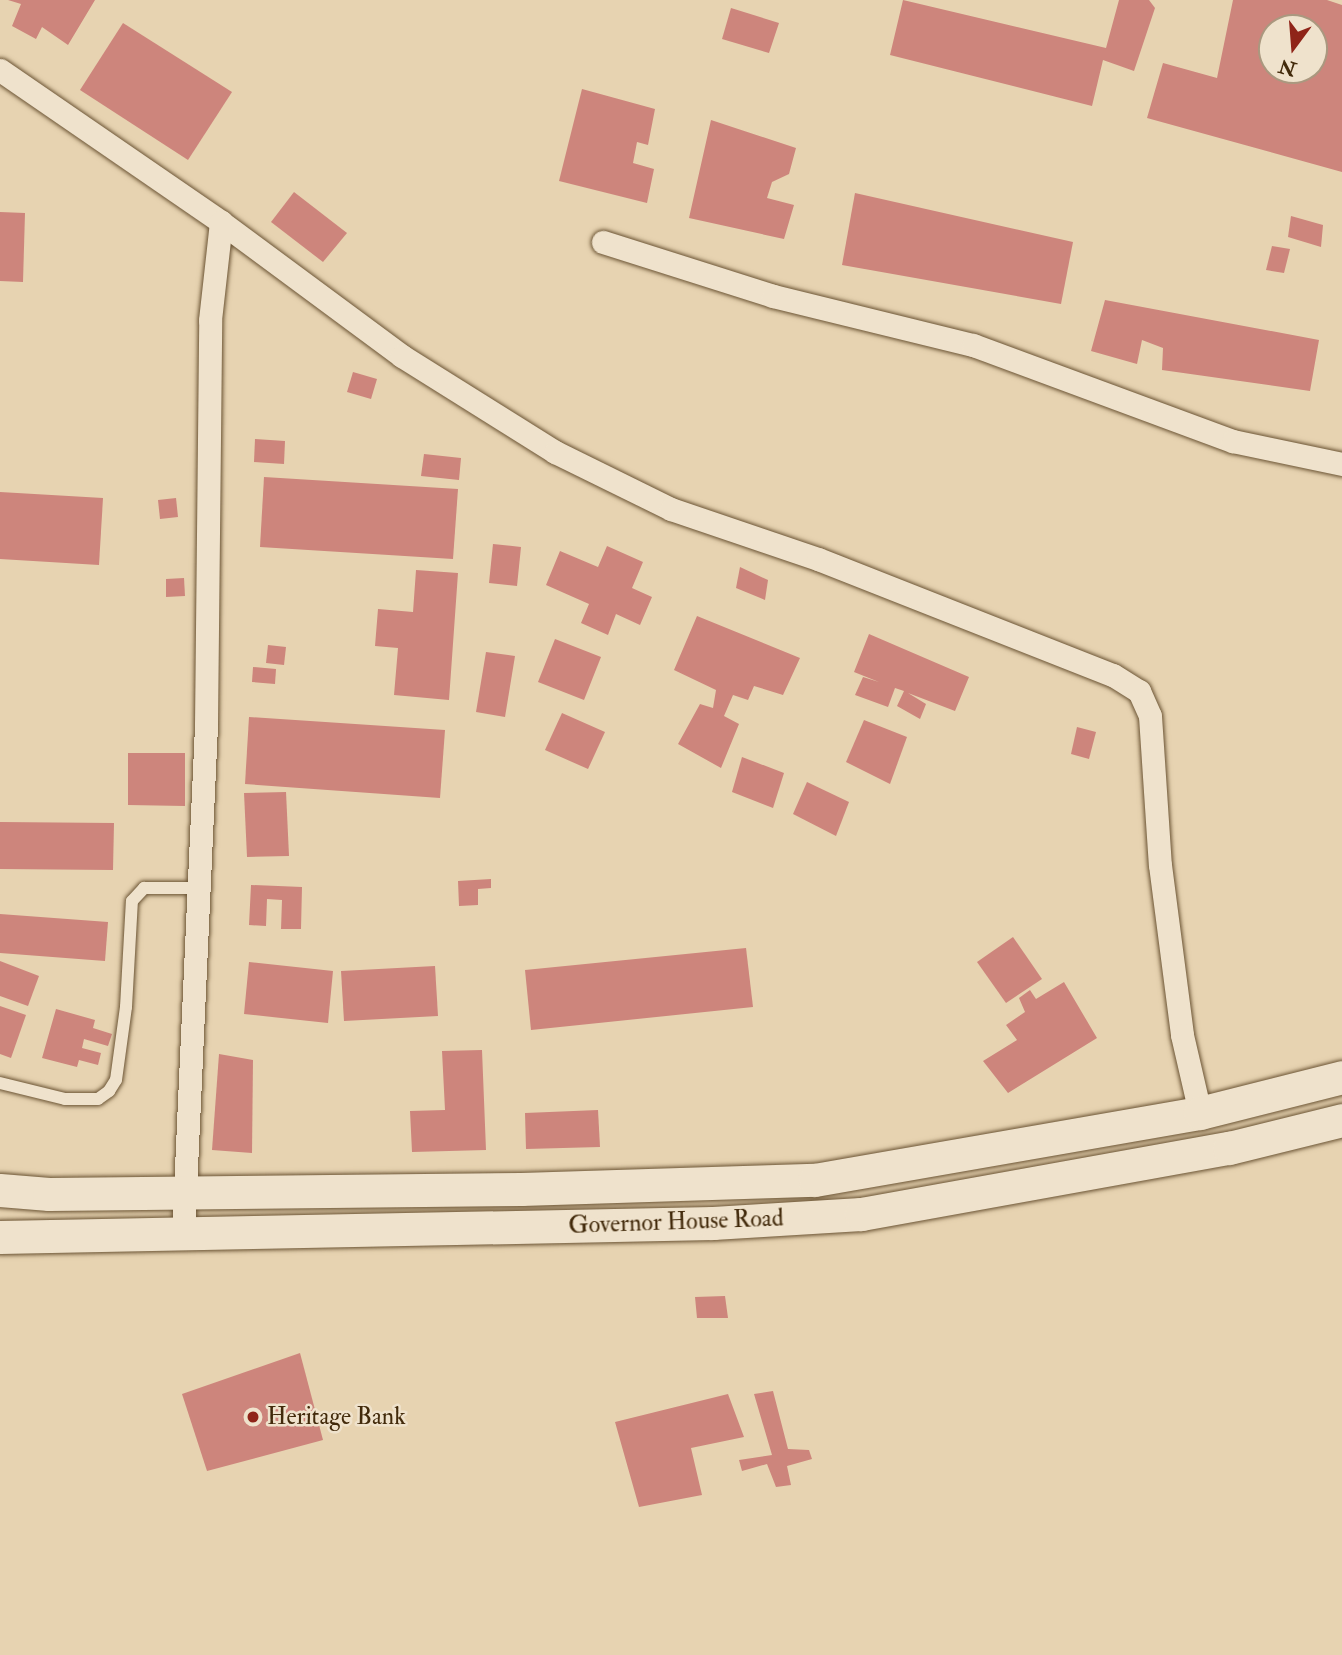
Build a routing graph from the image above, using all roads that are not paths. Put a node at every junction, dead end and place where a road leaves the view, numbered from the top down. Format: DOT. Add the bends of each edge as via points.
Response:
graph roads {
  1 [pos="0,70"];
  2 [pos="221,222"];
  3 [pos="603,243"];
  4 [pos="1342,464"];
  5 [pos="198,888"];
  6 [pos="1342,1077"];
  7 [pos="0,1083"];
  8 [pos="1200,1113"];
  9 [pos="1342,1120"];
  10 [pos="0,1190"];
  11 [pos="184,1193"];
  12 [pos="183,1234"];
  13 [pos="0,1237"];
  1 -- 2 [label="street"];
  2 -- 5 [label="street" via="210,320 206,725"];
  2 -- 8 [label="street" via="402,356 555,452 671,509 818,559 1113,675 1139,691 1150,716 1160,865 1182,1035"];
  3 -- 4 [label="street" via="773,296 973,345 1233,441"];
  5 -- 7 [label="lane" via="144,888 132,901 126,1007 116,1080 108,1091 98,1099 65,1099"];
  5 -- 11 [label="street"];
  6 -- 8 [label="main road, Governor House Road"];
  8 -- 11 [label="main road, Governor House Road" via="815,1180"];
  9 -- 12 [label="main road, Governor House Road" via="1229,1148 861,1214 713,1223"];
  10 -- 11 [label="main road, Governor House Road"];
  11 -- 12 [label="street"];
  12 -- 13 [label="main road, Governor House Road"];
}
